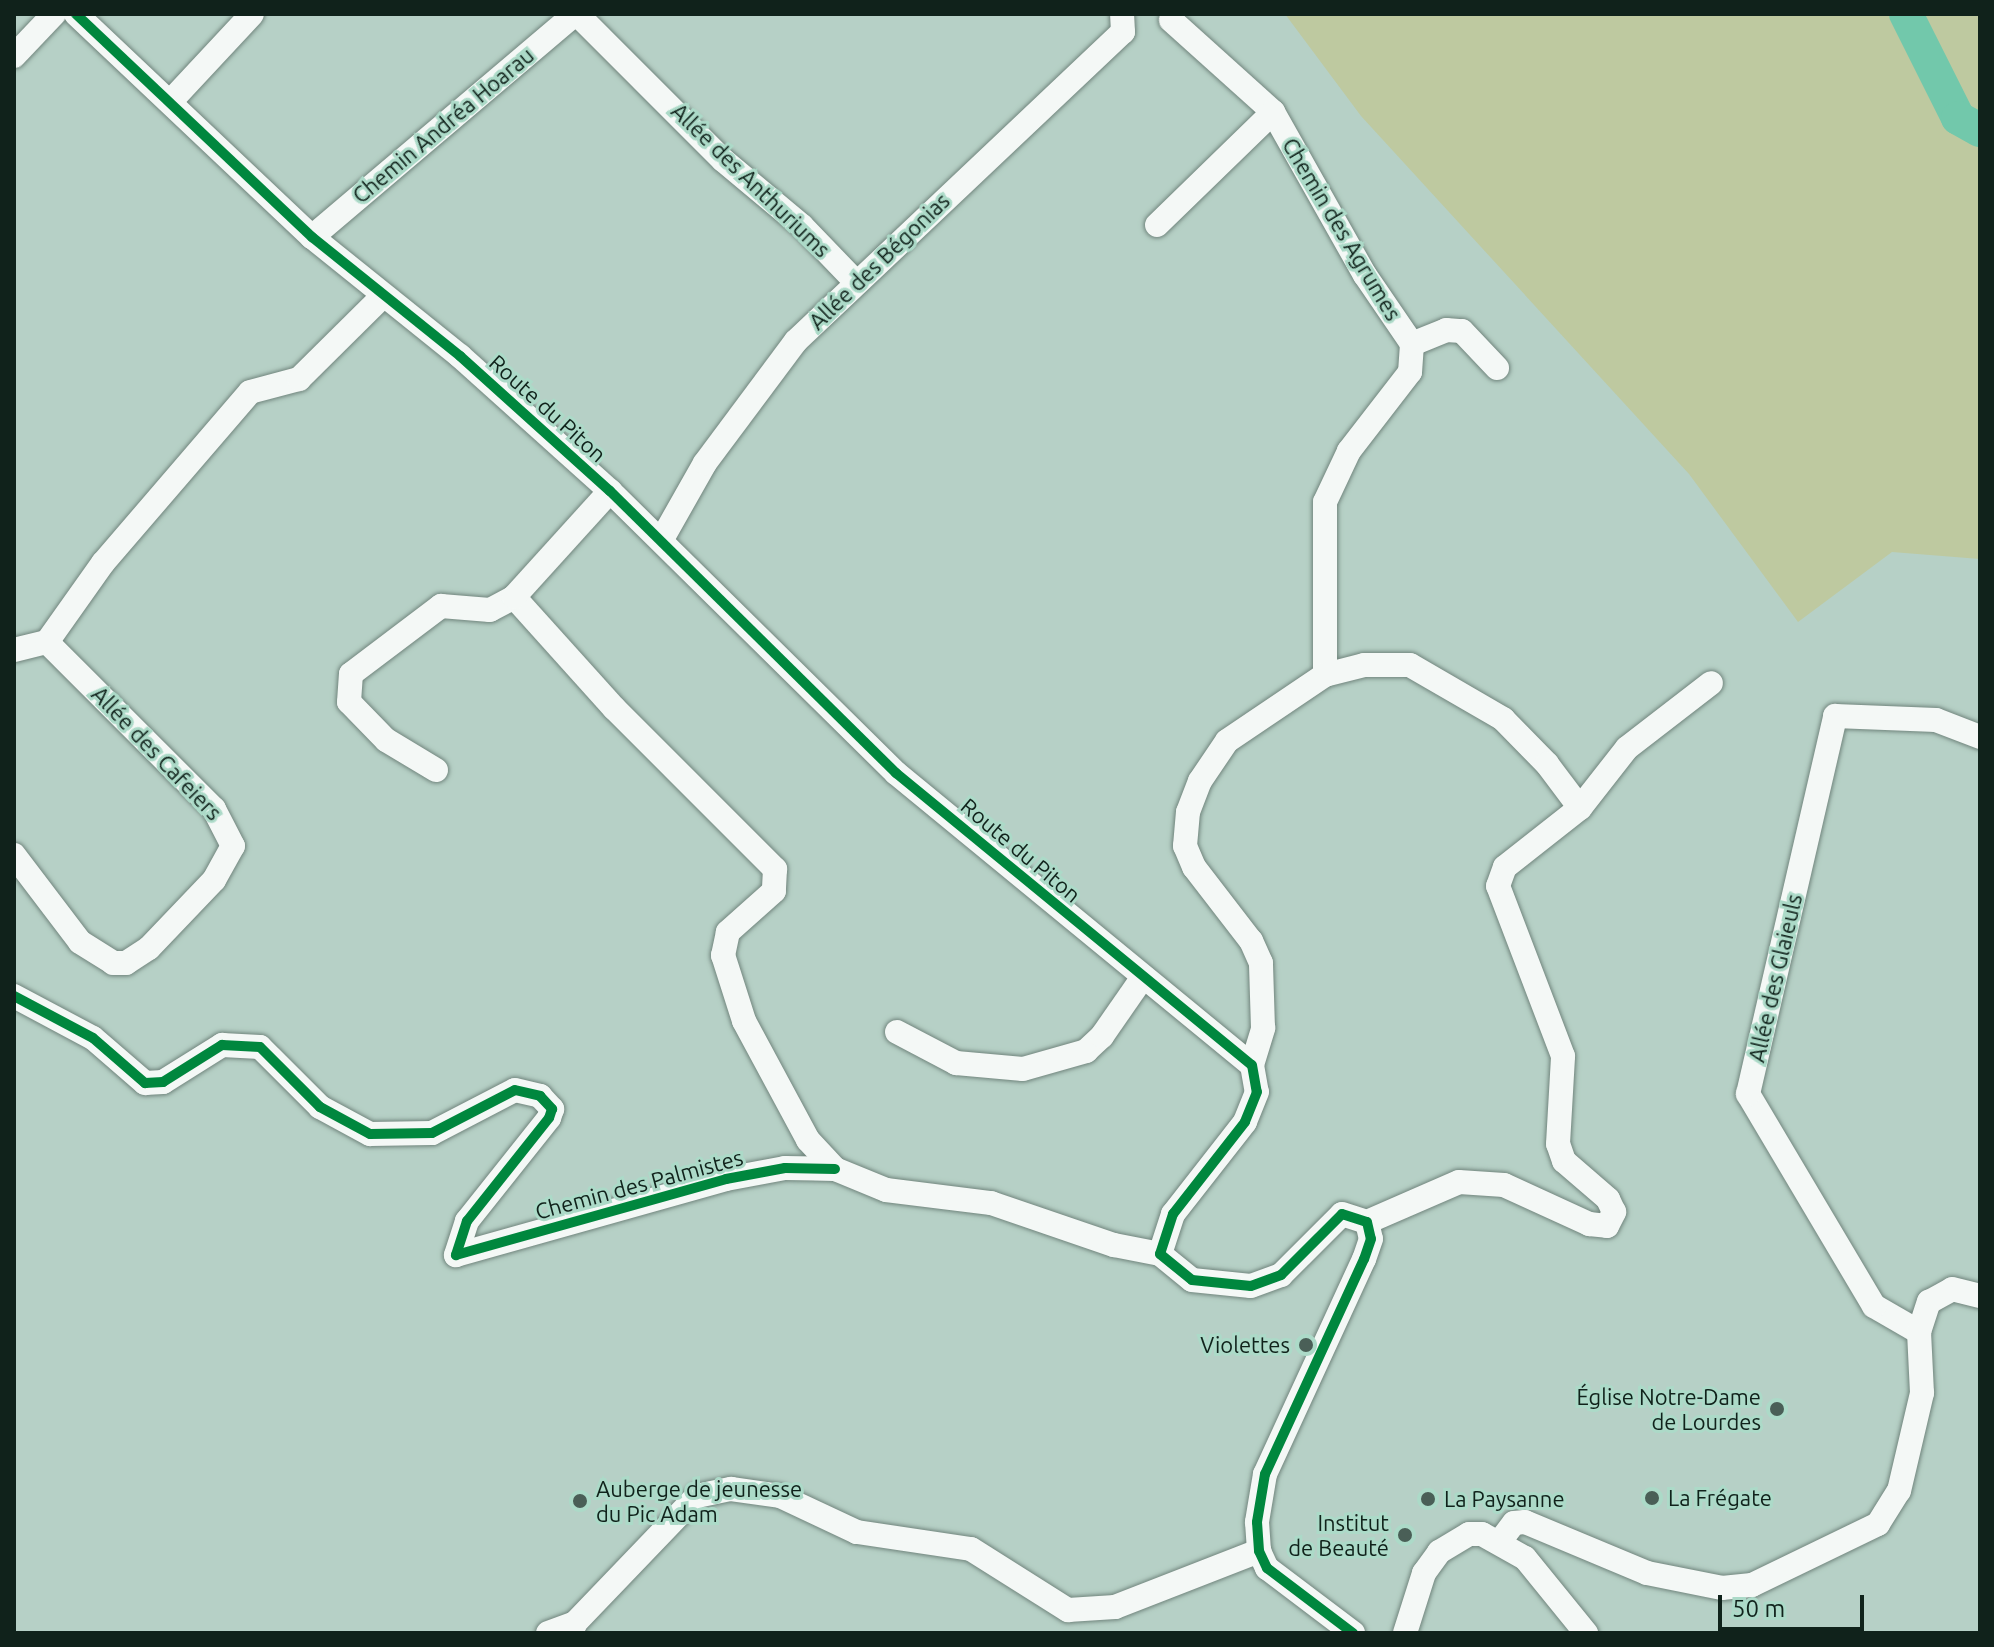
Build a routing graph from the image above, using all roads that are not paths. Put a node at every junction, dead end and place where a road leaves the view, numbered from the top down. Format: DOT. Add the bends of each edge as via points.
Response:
graph roads {
  1 [pos="54,14"];
  2 [pos="76,14"];
  3 [pos="252,14"];
  4 [pos="576,14"];
  5 [pos="1122,14"];
  6 [pos="1171,20"];
  7 [pos="14,56"];
  8 [pos="170,102"];
  9 [pos="1273,112"];
  10 [pos="1157,225"];
  11 [pos="312,237"];
  12 [pos="855,281"];
  13 [pos="383,296"];
  14 [pos="1412,344"];
  15 [pos="1497,368"];
  16 [pos="610,491"];
  17 [pos="662,539"];
  18 [pos="514,597"];
  19 [pos="47,642"];
  20 [pos="14,650"];
  21 [pos="1325,675"];
  22 [pos="1711,683"];
  23 [pos="1980,737"];
  24 [pos="436,770"];
  25 [pos="1580,808"];
  26 [pos="14,855"];
  27 [pos="1143,977"];
  28 [pos="14,996"];
  29 [pos="897,1032"];
  30 [pos="1252,1065"];
  31 [pos="835,1169"];
  32 [pos="1367,1222"];
  33 [pos="1160,1254"];
  34 [pos="1980,1296"];
  35 [pos="1919,1332"];
  36 [pos="1501,1540"];
  37 [pos="1259,1551"];
  38 [pos="574,1628"];
  39 [pos="548,1633"];
  40 [pos="1353,1633"];
  41 [pos="1405,1633"];
  42 [pos="1586,1633"];
  1 -- 7 [label="street"];
  2 -- 8 [label="street, Route du Piton"];
  3 -- 8 [label="street"];
  4 -- 11 [label="street, Chemin Andréa Hoarau"];
  4 -- 12 [label="street, Allée des Anthuriums"];
  5 -- 12 [label="street, Allée des Bégonias" via="1123,32"];
  6 -- 9 [label="street, Chemin des Agrumes"];
  8 -- 11 [label="street, Route du Piton"];
  9 -- 10 [label="street, Chemin des Agrumes"];
  9 -- 14 [label="street, Chemin des Agrumes" via="1365,275"];
  11 -- 13 [label="street, Route du Piton"];
  12 -- 17 [label="street, Allée des Bégonias" via="786,353 705,463"];
  13 -- 16 [label="street, Route du Piton" via="460,356"];
  13 -- 19 [label="street" via="299,379 250,392 234,408 103,563"];
  14 -- 15 [label="street, Chemin des Agrumes" via="1446,330 1462,331"];
  14 -- 21 [label="street, Chemin des Agrumes" via="1410,372 1349,451 1325,502"];
  16 -- 17 [label="street, Route du Piton"];
  16 -- 18 [label="street"];
  17 -- 27 [label="street, Route du Piton" via="896,773"];
  18 -- 24 [label="street" via="490,610 441,606 351,674 349,702 386,740"];
  18 -- 31 [label="street, Chemin des Palmistes" via="614,708 775,869 774,891 728,932 723,955 744,1021 808,1140"];
  19 -- 20 [label="street"];
  19 -- 26 [label="street, Allée des Cafeiers" via="214,809 233,846 214,880 149,948 126,963 113,963 80,942"];
  21 -- 25 [label="street" via="1364,665 1410,665 1448,683 1520,735"];
  21 -- 30 [label="street" via="1227,741 1200,781 1188,812 1185,846 1194,867 1251,941 1261,963 1263,1028"];
  22 -- 25 [label="street" via="1627,748"];
  23 -- 35 [label="street, Allée des Glaieuls" via="1936,720 1835,716 1748,1094 1874,1306"];
  25 -- 32 [label="street" via="1505,867 1498,886 1563,1056 1558,1144 1564,1161 1608,1199 1614,1212 1607,1226 1589,1224 1504,1185 1459,1182"];
  27 -- 29 [label="street" via="1086,1051 1023,1069 956,1063"];
  27 -- 30 [label="street, Route du Piton"];
  28 -- 31 [label="street, Chemin des Palmistes" via="93,1038 145,1083 163,1082 222,1045 260,1047 320,1107 370,1134 432,1133 515,1090 540,1096 552,1109 549,1118 467,1221 456,1255 726,1179 785,1168"];
  30 -- 33 [label="street" via="1257,1092 1253,1106 1173,1214"];
  31 -- 33 [label="street, Chemin des Palmistes" via="886,1190 991,1203 1114,1245"];
  32 -- 33 [label="street" via="1342,1214 1294,1265 1251,1286 1192,1280"];
  32 -- 37 [label="street" via="1371,1239 1364,1259 1265,1474"];
  34 -- 35 [label="street" via="1952,1289 1929,1302"];
  35 -- 36 [label="street" via="1922,1393 1899,1491 1878,1524 1752,1585 1722,1588 1647,1573 1525,1522 1514,1523"];
  36 -- 41 [label="street" via="1469,1534 1439,1552 1424,1573"];
  36 -- 42 [label="street" via="1525,1558"];
  37 -- 38 [label="street" via="1115,1607 1068,1610 971,1549 857,1532 780,1496 731,1489 697,1496"];
  37 -- 40 [label="street" via="1280,1582"];
  38 -- 39 [label="street"];
}
